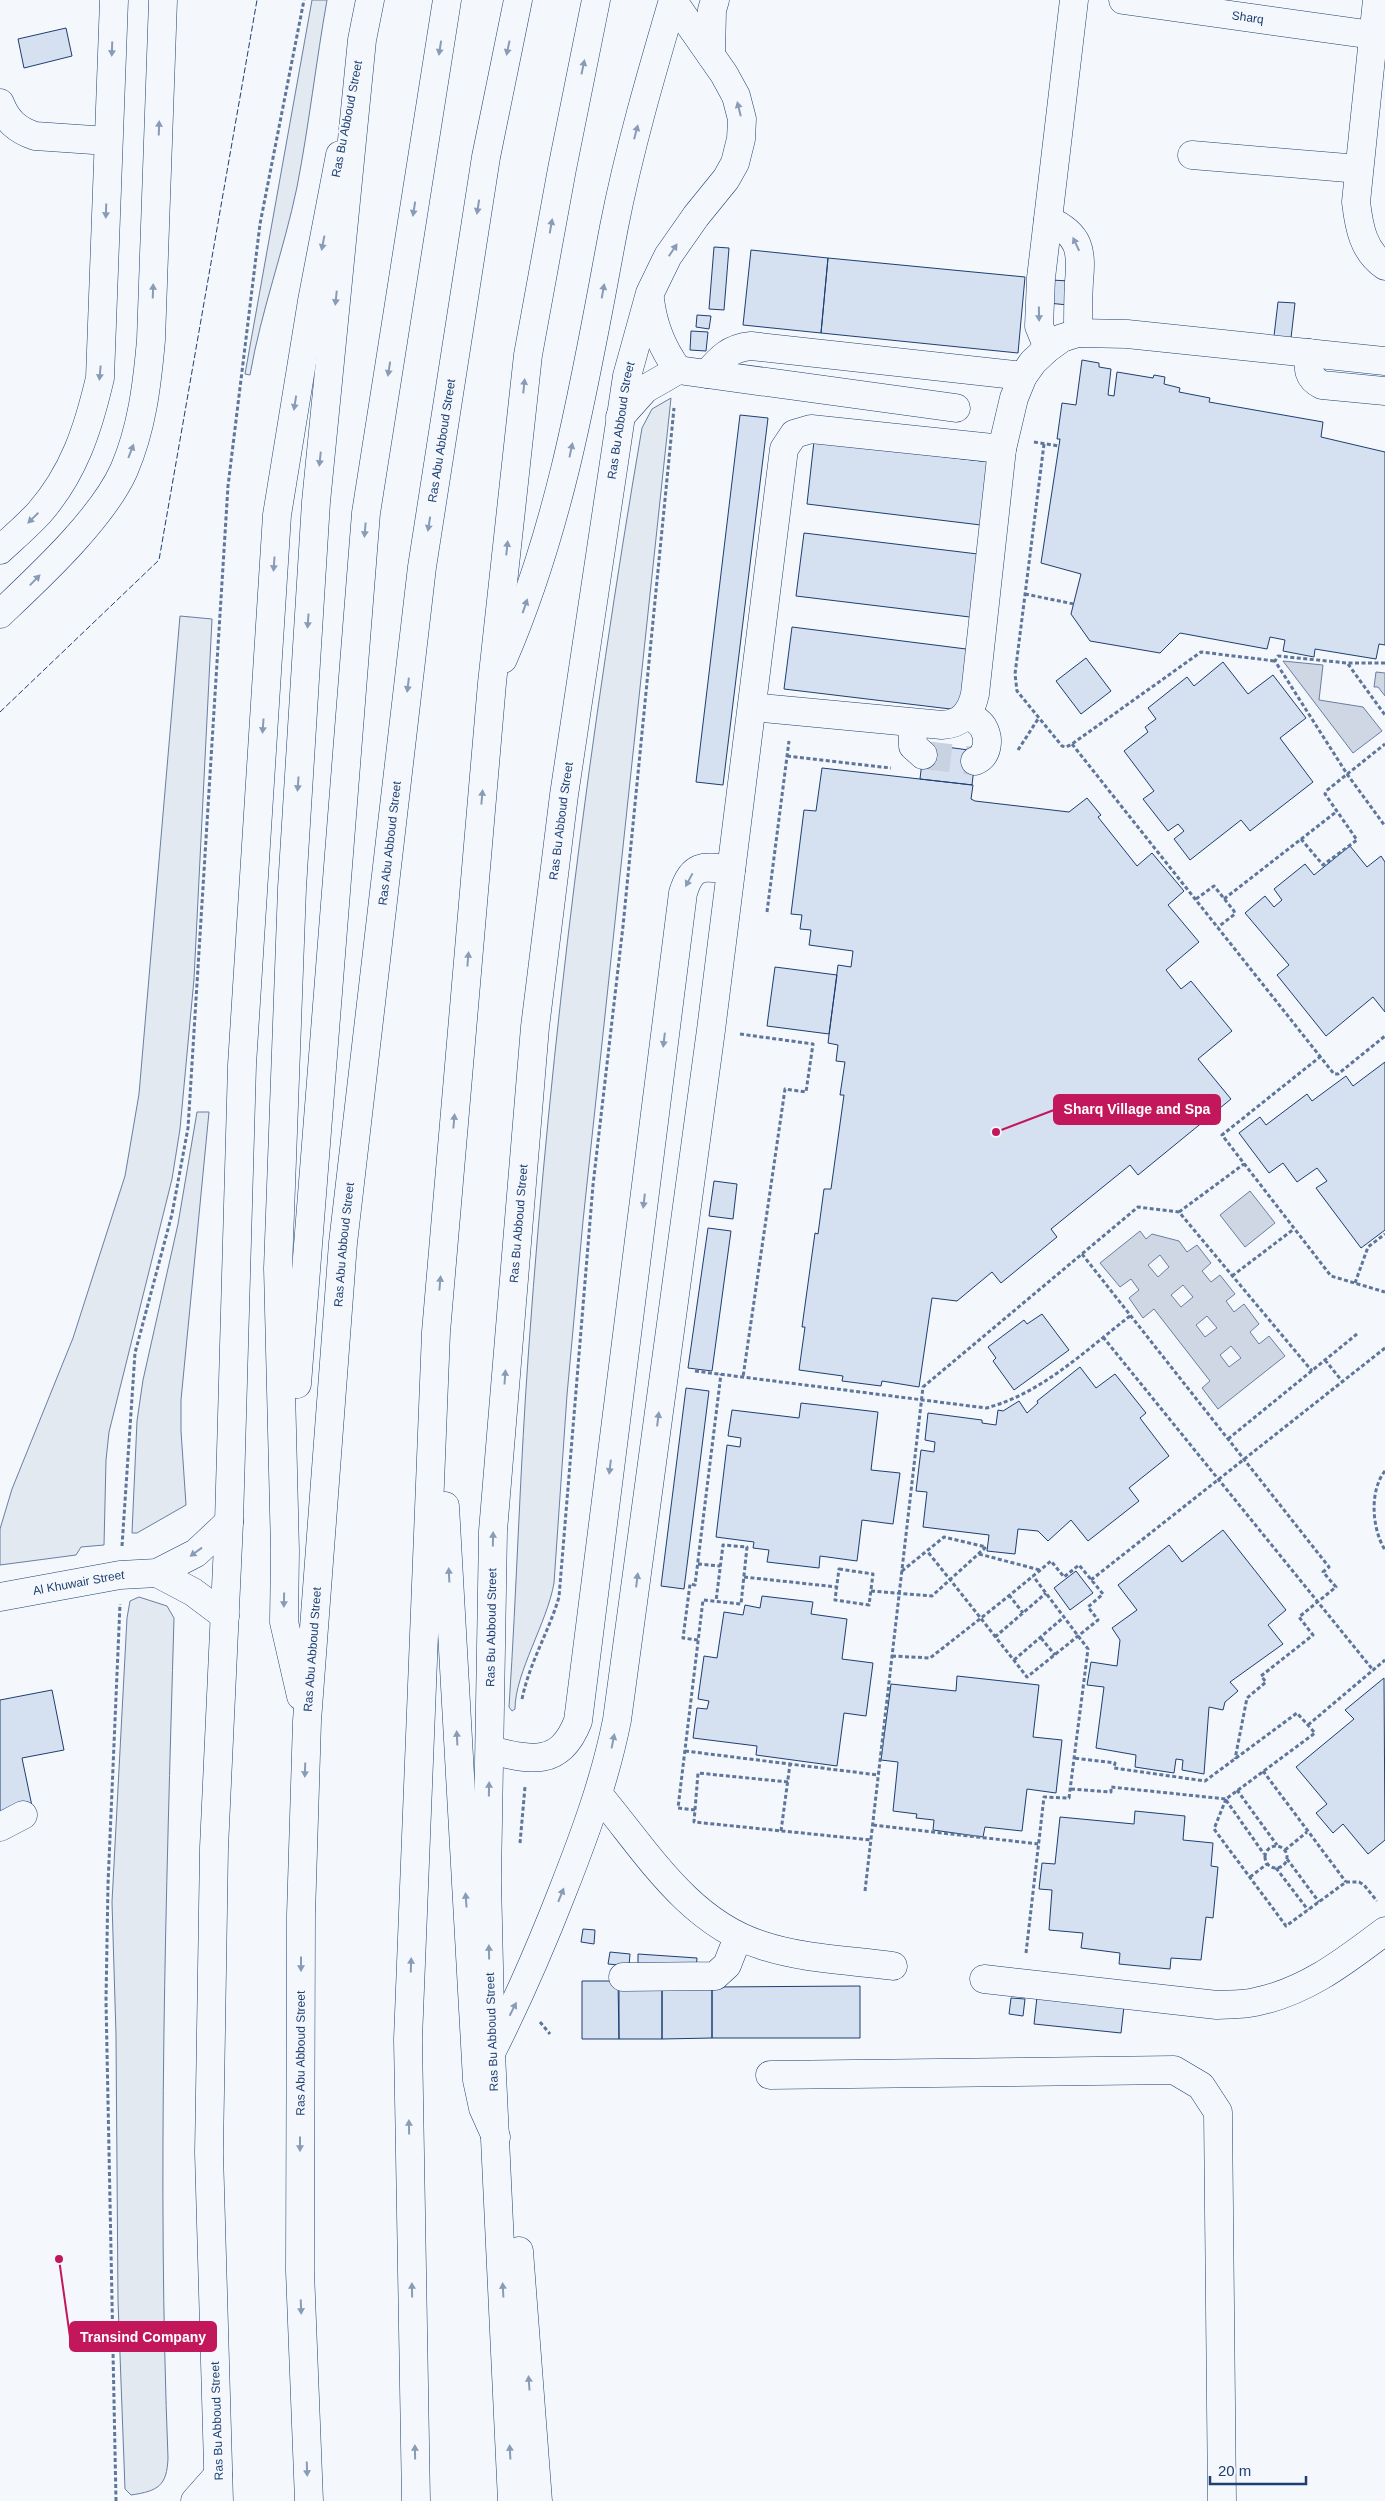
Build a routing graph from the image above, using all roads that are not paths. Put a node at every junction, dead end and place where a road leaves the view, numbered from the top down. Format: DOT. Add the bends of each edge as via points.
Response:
graph roads {
  1 [pos="114,0"];
  2 [pos="163,0"];
  3 [pos="370,0"];
  4 [pos="447,0"];
  5 [pos="518,0"];
  6 [pos="596,0"];
  7 [pos="673,0"];
  8 [pos="715,0"];
  9 [pos="1074,0"];
  10 [pos="1123,0"];
  11 [pos="1377,0"];
  12 [pos="1373,35"];
  13 [pos="362,40"];
  14 [pos="711,55"];
  15 [pos="0,103"];
  16 [pos="108,141"];
  17 [pos="1192,155"];
  18 [pos="1359,169"];
  19 [pos="1048,220"];
  20 [pos="1385,266"];
  21 [pos="650,292"];
  22 [pos="1078,333"];
  23 [pos="1048,348"];
  24 [pos="1308,353"];
  25 [pos="1385,361"];
  26 [pos="678,370"];
  27 [pos="707,374"];
  28 [pos="1022,376"];
  29 [pos="1385,391"];
  30 [pos="956,408"];
  31 [pos="620,417"];
  32 [pos="1002,449"];
  33 [pos="0,550"];
  34 [pos="0,614"];
  35 [pos="492,683"];
  36 [pos="752,706"];
  37 [pos="968,714"];
  38 [pos="912,723"];
  39 [pos="923,755"];
  40 [pos="975,761"];
  41 [pos="731,870"];
  42 [pos="436,1332"];
  43 [pos="624,1362"];
  44 [pos="664,1367"];
  45 [pos="229,1522"];
  46 [pos="285,1551"];
  47 [pos="157,1573"];
  48 [pos="0,1597"];
  49 [pos="225,1616"];
  50 [pos="307,1722"];
  51 [pos="490,1750"];
  52 [pos="599,1795"];
  53 [pos="1382,1918"];
  54 [pos="738,1936"];
  55 [pos="892,1966"];
  56 [pos="623,1977"];
  57 [pos="984,1979"];
  58 [pos="491,2053"];
  59 [pos="770,2075"];
  60 [pos="496,2138"];
  61 [pos="219,2488"];
  62 [pos="195,2501"];
  63 [pos="309,2501"];
  64 [pos="416,2501"];
  65 [pos="512,2501"];
  66 [pos="538,2501"];
  67 [pos="1222,2501"];
  1 -- 16 [label="main road, one-way"];
  34 -- 2 [label="main road, one-way" via="35,581 101,507 123,471 138,432 147,387 151,340"];
  3 -- 13 [label="main road"];
  4 -- 46 [label="main road, one-way" via="366,513 310,1198"];
  5 -- 50 [label="main road, Ras Abu Abboud Street, one-way" via="486,157 422,568 343,1243"];
  35 -- 6 [label="main road, one-way" via="528,355"];
  7 -- 14 [label="main road, Ras Bu Abboud Street"];
  35 -- 7 [label="main road, one-way" via="523,613 548,540 568,466 631,151"];
  8 -- 14 [label="main road"];
  9 -- 19 [label="main road"];
  10 -- 12 [label="main road, Sharq"];
  11 -- 12 [label="main road"];
  12 -- 18 [label="main road"];
  13 -- 45 [label="main road, Ras Bu Abboud Street, one-way" via="312,301 277,515 242,1066"];
  13 -- 46 [label="main road, one-way" via="316,502 292,888 278,1268"];
  21 -- 14 [label="main road, Ras Bu Abboud Street, one-way" via="668,256 735,163 742,119 736,96"];
  15 -- 16 [label="main road" via="14,126 30,135"];
  16 -- 33 [label="main road, one-way" via="100,378 88,426 68,472 45,505"];
  17 -- 18 [label="main road"];
  18 -- 20 [label="main road" via="1356,202 1360,233 1376,260"];
  22 -- 19 [label="main road, one-way" via="1081,254 1071,234"];
  19 -- 23 [label="main road, one-way" via="1039,312 1039,326"];
  21 -- 26 [label="main road" via="657,334"];
  21 -- 31 [label="main road, Ras Bu Abboud Street" via="627,376"];
  22 -- 23 [label="main road" via="1062,338"];
  22 -- 24 [label="main road" via="1127,334"];
  23 -- 28 [label="main road"];
  24 -- 25 [label="main road"];
  24 -- 29 [label="main road" via="1309,374 1315,382"];
  26 -- 27 [label="main road"];
  26 -- 31 [label="main road" via="645,389"];
  27 -- 28 [label="main road" via="728,352 751,346"];
  27 -- 30 [label="main road"];
  28 -- 32 [label="main road"];
  51 -- 31 [label="main road, Ras Bu Abboud Street, one-way" via="493,1531 535,1027 564,795"];
  32 -- 36 [label="main road" via="811,429 794,434 784,449"];
  32 -- 37 [label="main road" via="975,694"];
  42 -- 35 [label="main road, one-way"];
  36 -- 38 [label="main road"];
  36 -- 41 [label="main road"];
  37 -- 38 [label="main road" via="952,725"];
  37 -- 40 [label="main road" via="983,728 987,740 985,752"];
  38 -- 39 [label="main road" via="913,746"];
  41 -- 43 [label="main road, one-way" via="702,867 687,881 683,893"];
  41 -- 44 [label="main road"];
  60 -- 42 [label="main road, one-way" via="483,2108 477,2080"];
  64 -- 42 [label="main road, one-way" via="408,2039"];
  43 -- 44 [label="main road"];
  43 -- 51 [label="main road, one-way" via="578,1721 571,1739 555,1753 539,1758 522,1758"];
  52 -- 44 [label="main road, one-way" via="623,1685"];
  45 -- 47 [label="main road, Al Khuwair Street, one-way" via="196,1553"];
  45 -- 49 [label="main road, Ras Bu Abboud Street"];
  46 -- 50 [label="main road, one-way" via="284,1622"];
  47 -- 48 [label="main road, Al Khuwair Street" via="120,1575"];
  47 -- 49 [label="main road" via="193,1592"];
  49 -- 61 [label="main road, Ras Bu Abboud Street" via="214,1848 209,2152"];
  50 -- 63 [label="main road, Ras Abu Abboud Street, one-way" via="301,1915 300,2271"];
  58 -- 51 [label="main road, Ras Bu Abboud Street, one-way" via="487,1880"];
  52 -- 54 [label="main road" via="699,1912"];
  58 -- 52 [label="main road, one-way" via="519,1998"];
  53 -- 57 [label="main road" via="1327,1974 1293,1992 1255,2002 1217,2005"];
  54 -- 55 [label="main road" via="762,1946 797,1954"];
  54 -- 56 [label="main road" via="728,1966 715,1976"];
  58 -- 60 [label="main road, Ras Bu Abboud Street"];
  59 -- 67 [label="main road" via="1174,2070 1202,2086 1218,2112"];
  65 -- 60 [label="main road, Ras Bu Abboud Street, one-way"];
  66 -- 60 [label="main road, one-way" via="516,2207"];
  61 -- 62 [label="main road"];
}
